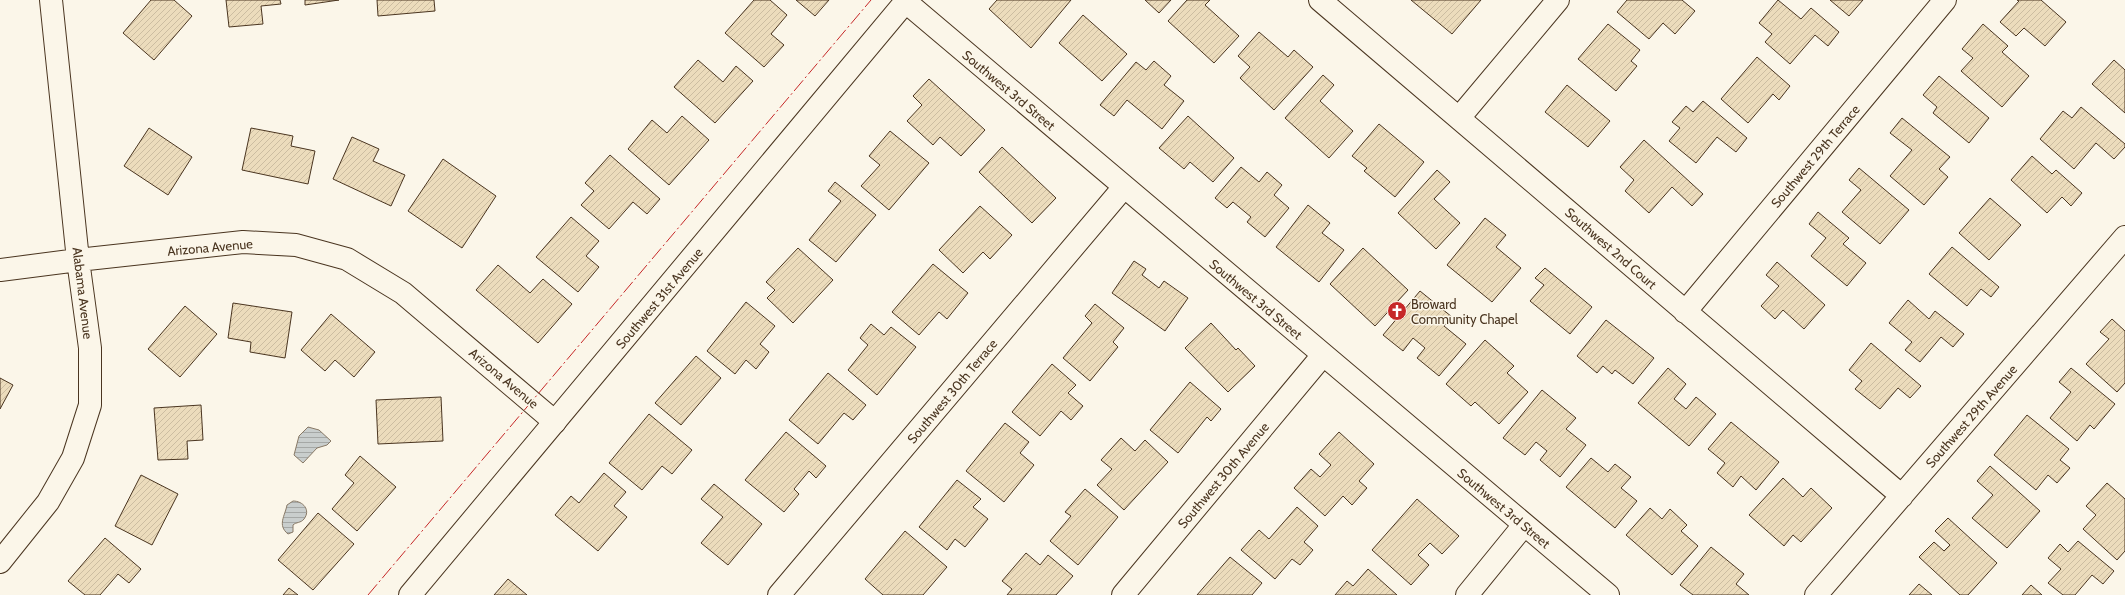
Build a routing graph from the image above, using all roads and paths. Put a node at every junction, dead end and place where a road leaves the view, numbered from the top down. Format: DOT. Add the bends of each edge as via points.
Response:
graph roads {
  1 [pos="51,0"];
  2 [pos="1320,0"];
  3 [pos="1558,0"];
  4 [pos="1945,0"];
  5 [pos="906,1"];
  6 [pos="1460,118"];
  7 [pos="1124,187"];
  8 [pos="2125,237"];
  9 [pos="78,260"];
  10 [pos="0,270"];
  11 [pos="1685,312"];
  12 [pos="1323,355"];
  13 [pos="555,422"];
  14 [pos="1902,496"];
  15 [pos="1524,525"];
  16 [pos="0,562"];
  17 [pos="410,595"];
  18 [pos="779,595"];
  19 [pos="1123,595"];
  20 [pos="1467,595"];
  21 [pos="1608,595"];
  22 [pos="1816,595"];
  1 -- 9 [label="street, Alabama Avenue"];
  2 -- 6 [label="street, Southwest 2nd Court"];
  3 -- 6 [label="street"];
  4 -- 11 [label="street, Southwest 29th Terrace"];
  5 -- 7 [label="street, Southwest 3rd Street"];
  5 -- 13 [label="street, Southwest 31st Avenue"];
  6 -- 11 [label="street, Southwest 2nd Court"];
  7 -- 12 [label="street, Southwest 3rd Street"];
  7 -- 18 [label="street, Southwest 30th Terrace"];
  8 -- 14 [label="street, Southwest 29th Avenue"];
  9 -- 10 [label="street, Arizona Avenue"];
  9 -- 13 [label="street, Arizona Avenue" via="243,242 296,245 347,259 403,294"];
  9 -- 16 [label="street, Alabama Avenue" via="90,348 90,405 73,458 48,502"];
  11 -- 14 [label="street, Southwest 2nd Court"];
  12 -- 15 [label="street, Southwest 3rd Street"];
  12 -- 19 [label="street, Southwest 30th Avenue"];
  13 -- 17 [label="street, Southwest 31st Avenue"];
  14 -- 22 [label="street, Southwest 29th Avenue"];
  15 -- 20 [label="street"];
  15 -- 21 [label="street, Southwest 3rd Street"];
}
